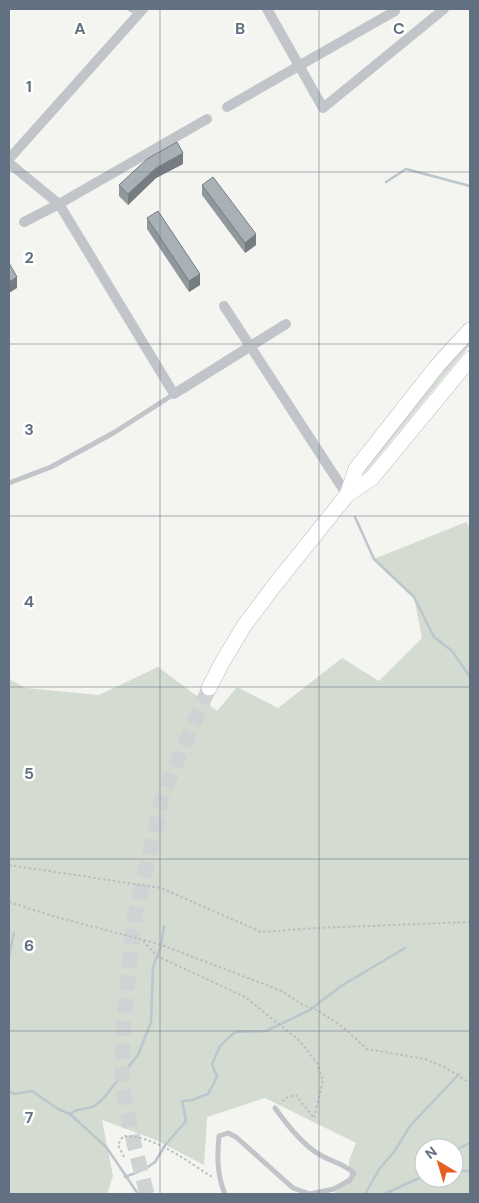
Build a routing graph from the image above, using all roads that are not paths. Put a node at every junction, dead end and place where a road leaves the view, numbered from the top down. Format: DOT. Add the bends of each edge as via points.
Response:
graph roads {
  1 [pos="267,9"];
  2 [pos="444,9"];
  3 [pos="137,11"];
  4 [pos="395,11"];
  5 [pos="298,67"];
  6 [pos="227,107"];
  7 [pos="207,119"];
  8 [pos="9,159"];
  9 [pos="9,163"];
  10 [pos="59,204"];
  11 [pos="24,222"];
  12 [pos="224,306"];
  13 [pos="286,324"];
  14 [pos="470,330"];
  15 [pos="250,346"];
  16 [pos="470,359"];
  17 [pos="174,394"];
  18 [pos="9,483"];
  19 [pos="346,495"];
  20 [pos="209,688"];
  21 [pos="275,1108"];
  22 [pos="225,1194"];
  1 -- 5 [label="street"];
  2 -- 5 [label="street" via="323,108"];
  3 -- 8 [label="street"];
  4 -- 5 [label="street"];
  5 -- 6 [label="street"];
  7 -- 10 [label="street"];
  9 -- 10 [label="street"];
  10 -- 11 [label="street"];
  10 -- 17 [label="street"];
  12 -- 15 [label="street"];
  13 -- 15 [label="street"];
  14 -- 19 [label="main road" via="437,366 356,469"];
  15 -- 17 [label="street"];
  15 -- 19 [label="street"];
  16 -- 19 [label="main road" via="372,478"];
  17 -- 18 [label="lane" via="115,432 51,467"];
  19 -- 20 [label="main road" via="244,626"];
  21 -- 22 [label="lane" via="305,1143 321,1156 354,1173 350,1180 334,1189 310,1194 293,1188 228,1133 219,1136 217,1153 220,1183"];
}
